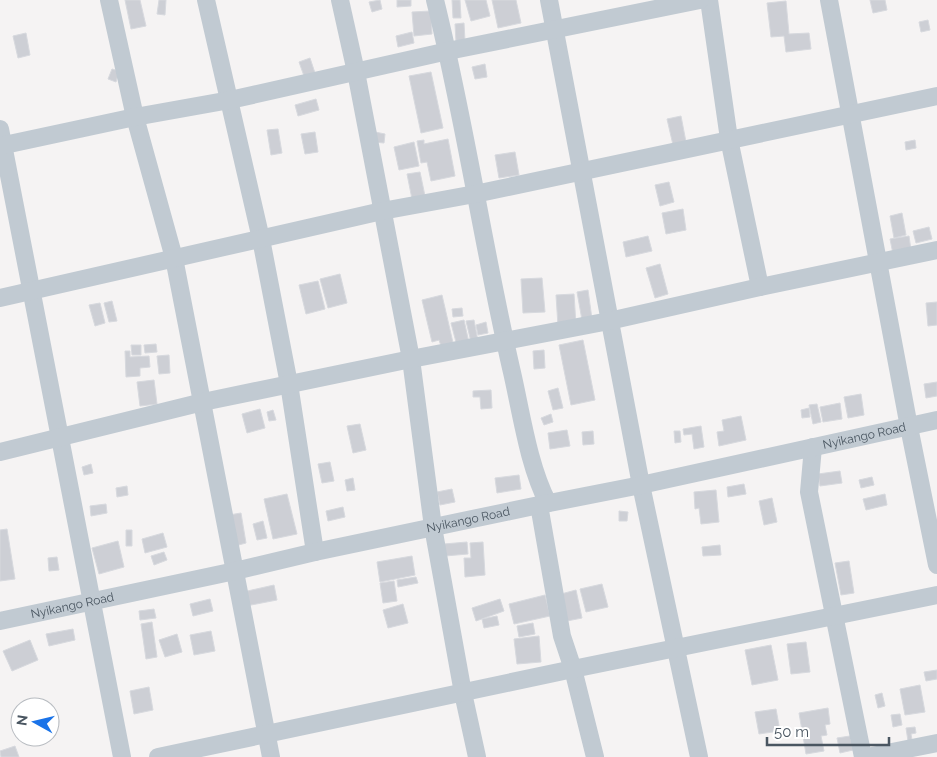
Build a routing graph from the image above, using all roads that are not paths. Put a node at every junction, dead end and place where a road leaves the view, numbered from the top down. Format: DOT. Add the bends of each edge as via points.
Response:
graph roads {
  1 [pos="109,0"];
  2 [pos="206,0"];
  3 [pos="340,0"];
  4 [pos="435,0"];
  5 [pos="548,0"];
  6 [pos="700,0"];
  7 [pos="709,0"];
  8 [pos="829,0"];
  9 [pos="555,30"];
  10 [pos="448,51"];
  11 [pos="356,72"];
  12 [pos="937,96"];
  13 [pos="230,100"];
  14 [pos="850,115"];
  15 [pos="135,117"];
  16 [pos="729,139"];
  17 [pos="1,140"];
  18 [pos="580,171"];
  19 [pos="475,194"];
  20 [pos="382,211"];
  21 [pos="262,239"];
  22 [pos="937,250"];
  23 [pos="174,258"];
  24 [pos="879,263"];
  25 [pos="760,286"];
  26 [pos="31,292"];
  27 [pos="0,298"];
  28 [pos="609,321"];
  29 [pos="505,341"];
  30 [pos="411,359"];
  31 [pos="289,384"];
  32 [pos="203,402"];
  33 [pos="937,420"];
  34 [pos="909,427"];
  35 [pos="59,437"];
  36 [pos="813,447"];
  37 [pos="0,452"];
  38 [pos="641,486"];
  39 [pos="543,504"];
  40 [pos="434,527"];
  41 [pos="315,552"];
  42 [pos="937,565"];
  43 [pos="235,571"];
  44 [pos="937,595"];
  45 [pos="92,602"];
  46 [pos="834,616"];
  47 [pos="0,621"];
  48 [pos="676,648"];
  49 [pos="573,669"];
  50 [pos="463,693"];
  51 [pos="267,734"];
  52 [pos="937,743"];
  53 [pos="122,757"];
  54 [pos="158,757"];
  55 [pos="271,757"];
  56 [pos="477,757"];
  57 [pos="595,757"];
  58 [pos="699,757"];
  59 [pos="863,757"];
  60 [pos="867,757"];
  1 -- 15 [label="street"];
  2 -- 13 [label="street"];
  3 -- 11 [label="street"];
  4 -- 10 [label="street"];
  5 -- 9 [label="street"];
  6 -- 9 [label="street"];
  7 -- 16 [label="street"];
  8 -- 14 [label="street"];
  9 -- 10 [label="street"];
  9 -- 18 [label="street"];
  10 -- 11 [label="street"];
  10 -- 19 [label="street"];
  11 -- 13 [label="street"];
  11 -- 20 [label="street"];
  12 -- 14 [label="street"];
  13 -- 15 [label="street"];
  13 -- 21 [label="street"];
  14 -- 16 [label="street"];
  14 -- 24 [label="street"];
  15 -- 17 [label="street"];
  15 -- 23 [label="street"];
  16 -- 18 [label="street"];
  16 -- 25 [label="street"];
  17 -- 26 [label="street"];
  18 -- 19 [label="street"];
  18 -- 28 [label="street"];
  19 -- 20 [label="street"];
  19 -- 29 [label="street"];
  20 -- 21 [label="street"];
  20 -- 30 [label="street"];
  21 -- 23 [label="street"];
  21 -- 31 [label="street"];
  22 -- 24 [label="street"];
  23 -- 26 [label="street"];
  23 -- 32 [label="street"];
  24 -- 25 [label="street"];
  24 -- 34 [label="street"];
  25 -- 28 [label="street"];
  26 -- 27 [label="street"];
  26 -- 35 [label="street"];
  28 -- 29 [label="street"];
  28 -- 38 [label="street"];
  29 -- 30 [label="street"];
  29 -- 39 [label="street"];
  30 -- 31 [label="street"];
  30 -- 40 [label="street"];
  31 -- 32 [label="street"];
  31 -- 41 [label="street"];
  32 -- 35 [label="street"];
  32 -- 43 [label="street"];
  33 -- 34 [label="street, Nyikango Road"];
  34 -- 36 [label="street, Nyikango Road"];
  34 -- 42 [label="street"];
  35 -- 37 [label="street"];
  35 -- 45 [label="street"];
  36 -- 38 [label="street, Nyikango Road"];
  36 -- 46 [label="street" via="809,492"];
  38 -- 39 [label="street, Nyikango Road"];
  38 -- 48 [label="street"];
  39 -- 40 [label="street, Nyikango Road"];
  39 -- 49 [label="street" via="562,636"];
  40 -- 41 [label="street, Nyikango Road"];
  40 -- 50 [label="street"];
  41 -- 43 [label="street, Nyikango Road"];
  43 -- 45 [label="street, Nyikango Road"];
  43 -- 51 [label="street"];
  44 -- 46 [label="street"];
  45 -- 47 [label="street, Nyikango Road"];
  45 -- 53 [label="street"];
  46 -- 48 [label="street"];
  46 -- 59 [label="street"];
  48 -- 49 [label="street"];
  48 -- 58 [label="street"];
  49 -- 50 [label="street"];
  49 -- 57 [label="street"];
  50 -- 51 [label="street"];
  50 -- 56 [label="street"];
  51 -- 54 [label="street"];
  51 -- 55 [label="street"];
  52 -- 60 [label="street"];
}
